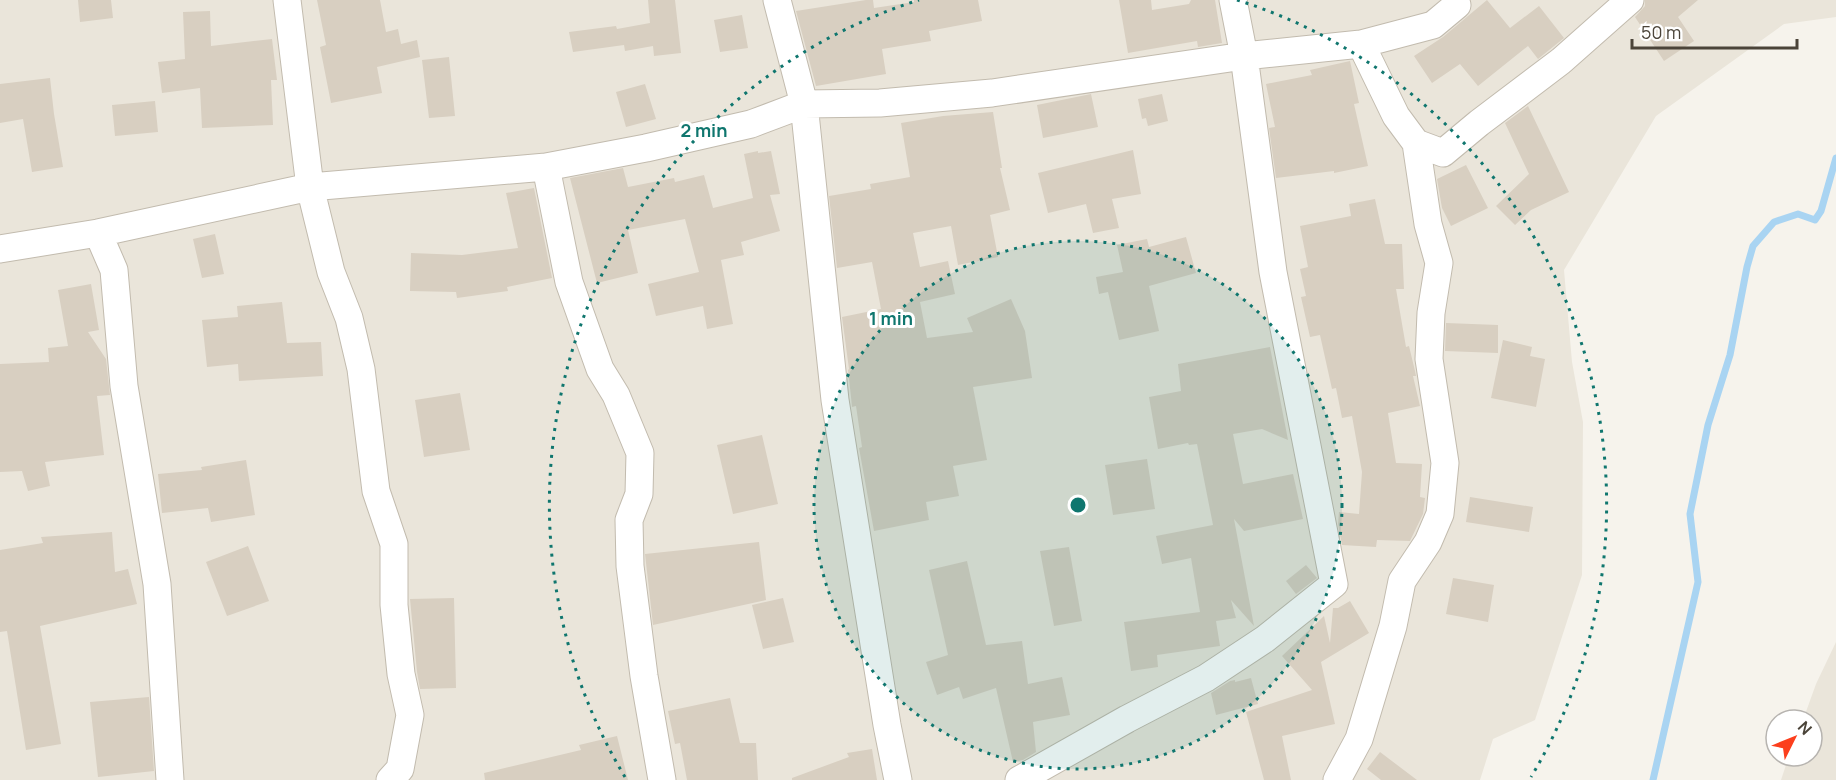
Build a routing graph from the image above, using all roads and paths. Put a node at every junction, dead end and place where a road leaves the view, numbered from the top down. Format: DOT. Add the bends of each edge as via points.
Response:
graph roads {
  1 [pos="287,0"];
  2 [pos="777,0"];
  3 [pos="1233,0"];
  4 [pos="1630,0"];
  5 [pos="1457,5"];
  6 [pos="1361,44"];
  7 [pos="1244,56"];
  8 [pos="804,105"];
  9 [pos="1416,143"];
  10 [pos="546,166"];
  11 [pos="310,187"];
  12 [pos="98,233"];
  13 [pos="0,249"];
  14 [pos="170,780"];
  15 [pos="390,780"];
  16 [pos="662,780"];
  17 [pos="898,780"];
  18 [pos="1019,780"];
  19 [pos="1337,780"];
  1 -- 11 [label="street"];
  2 -- 8 [label="street"];
  3 -- 7 [label="street"];
  4 -- 9 [label="street" via="1561,61 1443,153"];
  5 -- 6 [label="street" via="1433,26"];
  6 -- 7 [label="street"];
  6 -- 9 [label="street" via="1396,116"];
  7 -- 8 [label="street" via="992,93"];
  7 -- 18 [label="street" via="1273,272 1334,584 1265,639 1206,678"];
  8 -- 10 [label="street" via="751,124"];
  8 -- 17 [label="street" via="835,400"];
  9 -- 19 [label="street" via="1428,224 1439,263 1429,359 1445,463 1440,514 1428,542 1402,581 1393,626 1359,739"];
  10 -- 11 [label="street"];
  10 -- 16 [label="street" via="569,282 600,369 616,395 640,453 639,494 629,520 630,566"];
  11 -- 12 [label="street"];
  11 -- 15 [label="street" via="331,272 352,328 376,491 394,544 400,674 410,715 400,769"];
  12 -- 13 [label="street"];
  12 -- 14 [label="street" via="114,270 124,386 157,584"];
}
